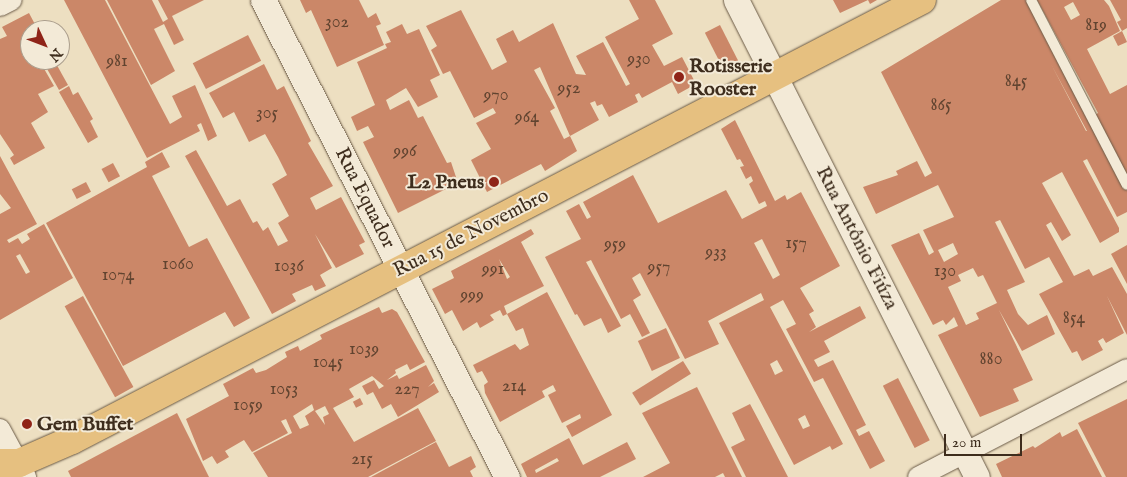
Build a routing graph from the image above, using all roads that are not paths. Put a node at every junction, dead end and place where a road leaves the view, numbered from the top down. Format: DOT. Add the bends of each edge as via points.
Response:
graph roads {
  1 [pos="12,0"];
  2 [pos="263,0"];
  3 [pos="736,0"];
  4 [pos="922,0"];
  5 [pos="1031,0"];
  6 [pos="0,6"];
  7 [pos="775,76"];
  8 [pos="1127,185"];
  9 [pos="401,270"];
  10 [pos="1127,370"];
  11 [pos="0,429"];
  12 [pos="965,453"];
  13 [pos="15,468"];
  14 [pos="507,477"];
  15 [pos="918,477"];
  16 [pos="977,477"];
  1 -- 6 [label="street"];
  2 -- 9 [label="street, Rua Equador"];
  3 -- 7 [label="street, Rua Antônio Fiúza"];
  4 -- 7 [label="main road, Rua 15 de Novembro"];
  5 -- 8 [label="lane"];
  7 -- 9 [label="main road, Rua 15 de Novembro"];
  7 -- 12 [label="street, Rua Antônio Fiúza"];
  9 -- 13 [label="main road, Rua 15 de Novembro"];
  9 -- 14 [label="street, Rua Equador"];
  10 -- 12 [label="street"];
  11 -- 13 [label="street"];
  12 -- 15 [label="street"];
  12 -- 16 [label="street, Rua Antônio Fiúza"];
}
